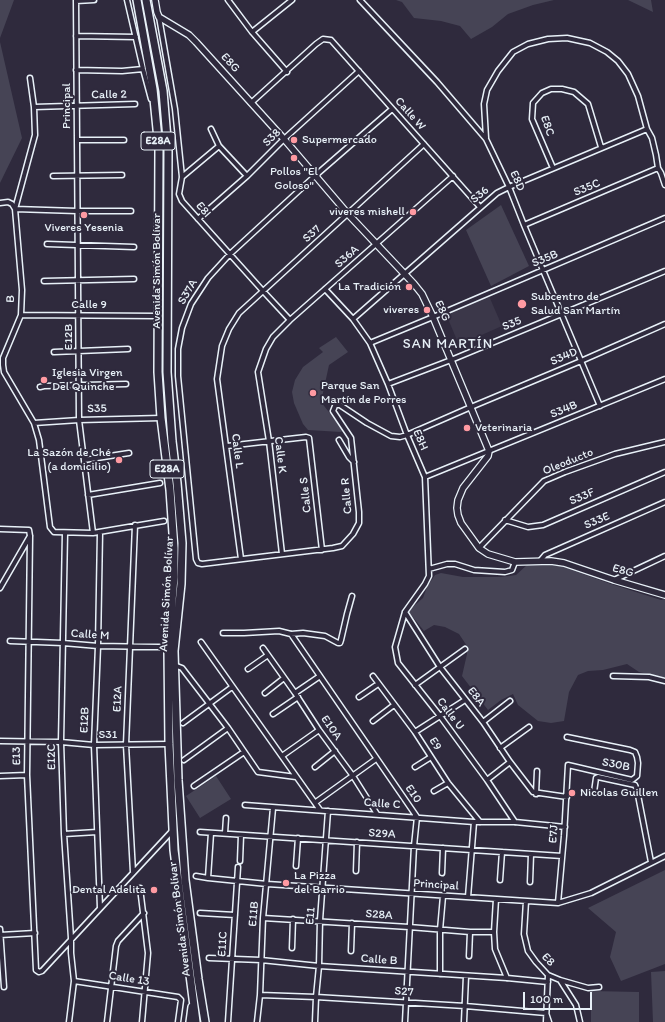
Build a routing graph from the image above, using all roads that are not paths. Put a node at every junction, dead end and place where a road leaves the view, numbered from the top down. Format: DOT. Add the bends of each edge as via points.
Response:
graph roads {
  1 [pos="76,0"];
  2 [pos="94,0"];
  3 [pos="127,0"];
  4 [pos="137,0"];
  5 [pos="146,0"];
  6 [pos="155,0"];
  7 [pos="228,0"];
  8 [pos="292,0"];
  9 [pos="360,0"];
  10 [pos="159,17"];
  11 [pos="252,32"];
  12 [pos="76,36"];
  13 [pos="136,38"];
  14 [pos="143,69"];
  15 [pos="76,70"];
  16 [pos="359,71"];
  17 [pos="287,72"];
  18 [pos="30,78"];
  19 [pos="163,90"];
  20 [pos="172,92"];
  21 [pos="251,103"];
  22 [pos="135,104"];
  23 [pos="76,105"];
  24 [pos="154,105"];
  25 [pos="34,107"];
  26 [pos="392,108"];
  27 [pos="211,129"];
  28 [pos="646,129"];
  29 [pos="486,139"];
  30 [pos="77,140"];
  31 [pos="124,140"];
  32 [pos="284,140"];
  33 [pos="424,144"];
  34 [pos="219,146"];
  35 [pos="601,147"];
  36 [pos="553,168"];
  37 [pos="658,168"];
  38 [pos="77,175"];
  39 [pos="122,175"];
  40 [pos="316,175"];
  41 [pos="53,176"];
  42 [pos="247,176"];
  43 [pos="453,176"];
  44 [pos="182,177"];
  45 [pos="665,185"];
  46 [pos="509,187"];
  47 [pos="159,193"];
  48 [pos="0,203"];
  49 [pos="480,207"];
  50 [pos="15,209"];
  51 [pos="77,211"];
  52 [pos="131,211"];
  53 [pos="168,211"];
  54 [pos="348,214"];
  55 [pos="665,218"];
  56 [pos="198,219"];
  57 [pos="524,225"];
  58 [pos="47,244"];
  59 [pos="376,244"];
  60 [pos="78,245"];
  61 [pos="134,246"];
  62 [pos="230,254"];
  63 [pos="543,270"];
  64 [pos="665,271"];
  65 [pos="405,274"];
  66 [pos="134,279"];
  67 [pos="78,280"];
  68 [pos="44,281"];
  69 [pos="325,289"];
  70 [pos="263,291"];
  71 [pos="21,315"];
  72 [pos="78,315"];
  73 [pos="562,315"];
  74 [pos="158,316"];
  75 [pos="433,317"];
  76 [pos="352,319"];
  77 [pos="290,320"];
  78 [pos="665,324"];
  79 [pos="370,343"];
  80 [pos="222,346"];
  81 [pos="128,349"];
  82 [pos="79,351"];
  83 [pos="54,352"];
  84 [pos="262,359"];
  85 [pos="451,360"];
  86 [pos="581,361"];
  87 [pos="665,379"];
  88 [pos="126,384"];
  89 [pos="388,384"];
  90 [pos="79,386"];
  91 [pos="40,387"];
  92 [pos="600,406"];
  93 [pos="471,407"];
  94 [pos="161,418"];
  95 [pos="78,420"];
  96 [pos="34,422"];
  97 [pos="407,435"];
  98 [pos="339,440"];
  99 [pos="269,441"];
  100 [pos="665,442"];
  101 [pos="227,446"];
  102 [pos="489,451"];
  103 [pos="129,454"];
  104 [pos="84,460"];
  105 [pos="354,462"];
  106 [pos="665,472"];
  107 [pos="425,477"];
  108 [pos="160,483"];
  109 [pos="88,495"];
  110 [pos="665,502"];
  111 [pos="505,520"];
  112 [pos="164,521"];
  113 [pos="135,525"];
  114 [pos="0,528"];
  115 [pos="100,532"];
  116 [pos="65,533"];
  117 [pos="93,533"];
  118 [pos="30,536"];
  119 [pos="479,548"];
  120 [pos="322,550"];
  121 [pos="282,554"];
  122 [pos="665,556"];
  123 [pos="241,559"];
  124 [pos="540,561"];
  125 [pos="515,562"];
  126 [pos="198,563"];
  127 [pos="429,569"];
  128 [pos="614,580"];
  129 [pos="0,588"];
  130 [pos="665,594"];
  131 [pos="352,596"];
  132 [pos="405,612"];
  133 [pos="223,633"];
  134 [pos="291,634"];
  135 [pos="10,641"];
  136 [pos="28,642"];
  137 [pos="201,642"];
  138 [pos="63,643"];
  139 [pos="98,646"];
  140 [pos="129,647"];
  141 [pos="168,648"];
  142 [pos="262,648"];
  143 [pos="465,649"];
  144 [pos="268,655"];
  145 [pos="174,665"];
  146 [pos="440,667"];
  147 [pos="248,669"];
  148 [pos="320,676"];
  149 [pos="373,676"];
  150 [pos="612,676"];
  151 [pos="284,678"];
  152 [pos="665,681"];
  153 [pos="378,684"];
  154 [pos="415,685"];
  155 [pos="232,687"];
  156 [pos="265,693"];
  157 [pos="296,695"];
  158 [pos="359,697"];
  159 [pos="465,700"];
  160 [pos="510,701"];
  161 [pos="209,703"];
  162 [pos="394,705"];
  163 [pos="273,714"];
  164 [pos="440,716"];
  165 [pos="373,720"];
  166 [pos="483,722"];
  167 [pos="183,723"];
  168 [pos="529,727"];
  169 [pos="228,728"];
  170 [pos="319,730"];
  171 [pos="415,732"];
  172 [pos="567,737"];
  173 [pos="0,740"];
  174 [pos="27,742"];
  175 [pos="61,742"];
  176 [pos="126,744"];
  177 [pos="169,744"];
  178 [pos="94,745"];
  179 [pos="500,748"];
  180 [pos="335,751"];
  181 [pos="244,752"];
  182 [pos="282,756"];
  183 [pos="431,757"];
  184 [pos="376,759"];
  185 [pos="184,760"];
  186 [pos="510,762"];
  187 [pos="568,765"];
  188 [pos="315,767"];
  189 [pos="415,767"];
  190 [pos="537,771"];
  191 [pos="0,776"];
  192 [pos="27,776"];
  193 [pos="353,776"];
  194 [pos="296,777"];
  195 [pos="487,780"];
  196 [pos="448,782"];
  197 [pos="194,786"];
  198 [pos="434,791"];
  199 [pos="594,792"];
  200 [pos="535,793"];
  201 [pos="567,797"];
  202 [pos="316,802"];
  203 [pos="245,805"];
  204 [pos="273,808"];
  205 [pos="320,810"];
  206 [pos="328,811"];
  207 [pos="377,814"];
  208 [pos="417,817"];
  209 [pos="226,818"];
  210 [pos="474,822"];
  211 [pos="480,822"];
  212 [pos="515,822"];
  213 [pos="564,827"];
  214 [pos="173,830"];
  215 [pos="97,832"];
  216 [pos="200,832"];
  217 [pos="211,833"];
  218 [pos="225,833"];
  219 [pos="64,834"];
  220 [pos="241,835"];
  221 [pos="270,837"];
  222 [pos="298,838"];
  223 [pos="327,840"];
  224 [pos="357,842"];
  225 [pos="414,846"];
  226 [pos="443,848"];
  227 [pos="472,849"];
  228 [pos="502,852"];
  229 [pos="531,854"];
  230 [pos="562,856"];
  231 [pos="665,856"];
  232 [pos="240,861"];
  233 [pos="651,862"];
  234 [pos="296,866"];
  235 [pos="238,867"];
  236 [pos="356,871"];
  237 [pos="133,872"];
  238 [pos="442,873"];
  239 [pos="196,876"];
  240 [pos="208,878"];
  241 [pos="500,880"];
  242 [pos="237,881"];
  243 [pos="530,882"];
  244 [pos="267,884"];
  245 [pos="323,887"];
  246 [pos="140,888"];
  247 [pos="411,893"];
  248 [pos="443,896"];
  249 [pos="468,897"];
  250 [pos="496,899"];
  251 [pos="526,901"];
  252 [pos="558,904"];
  253 [pos="100,908"];
  254 [pos="144,912"];
  255 [pos="200,913"];
  256 [pos="235,915"];
  257 [pos="263,918"];
  258 [pos="293,919"];
  259 [pos="320,920"];
  260 [pos="352,923"];
  261 [pos="409,927"];
  262 [pos="0,929"];
  263 [pos="440,930"];
  264 [pos="470,932"];
  265 [pos="494,932"];
  266 [pos="35,934"];
  267 [pos="0,935"];
  268 [pos="71,938"];
  269 [pos="292,948"];
  270 [pos="350,951"];
  271 [pos="469,956"];
  272 [pos="209,958"];
  273 [pos="232,960"];
  274 [pos="261,960"];
  275 [pos="320,966"];
  276 [pos="408,972"];
  277 [pos="440,974"];
  278 [pos="548,975"];
  279 [pos="466,976"];
  280 [pos="507,978"];
  281 [pos="560,980"];
  282 [pos="74,981"];
  283 [pos="548,982"];
  284 [pos="110,986"];
  285 [pos="4,987"];
  286 [pos="599,987"];
  287 [pos="146,992"];
  288 [pos="260,995"];
  289 [pos="193,997"];
  290 [pos="316,997"];
  291 [pos="406,1002"];
  292 [pos="465,1006"];
  293 [pos="546,1013"];
  294 [pos="69,1022"];
  295 [pos="106,1022"];
  296 [pos="142,1022"];
  297 [pos="178,1022"];
  298 [pos="190,1022"];
  299 [pos="196,1022"];
  300 [pos="204,1022"];
  301 [pos="228,1022"];
  302 [pos="257,1022"];
  303 [pos="315,1022"];
  304 [pos="404,1022"];
  305 [pos="464,1022"];
  306 [pos="546,1022"];
  307 [pos="549,1022"];
  308 [pos="580,1022"];
  1 -- 2 [label="street"];
  1 -- 12 [label="street, Principal"];
  3 -- 13 [label="street"];
  4 -- 24 [label="highway, Avenida Simón Bolívar / E28A"];
  5 -- 19 [label="highway, Avenida Simón Bolívar / E28A"];
  6 -- 10 [label="street"];
  7 -- 11 [label="street"];
  8 -- 11 [label="street"];
  9 -- 29 [label="street, E8D"];
  10 -- 20 [label="street"];
  10 -- 21 [label="street, E8G" via="192,38"];
  11 -- 17 [label="street"];
  12 -- 13 [label="street"];
  12 -- 15 [label="street, Principal"];
  13 -- 14 [label="street"];
  14 -- 15 [label="street"];
  14 -- 24 [label="street"];
  15 -- 23 [label="street, Principal"];
  16 -- 17 [label="street, Calle W" via="331,40 323,39"];
  16 -- 26 [label="street, Calle W"];
  16 -- 32 [label="street, S38"];
  17 -- 21 [label="street"];
  18 -- 25 [label="street, B"];
  19 -- 20 [label="street"];
  19 -- 53 [label="highway, Avenida Simón Bolívar / E28A" via="168,151"];
  20 -- 44 [label="street, E8I"];
  21 -- 32 [label="street, E8G"];
  22 -- 23 [label="street, Calle 2"];
  23 -- 25 [label="street, Calle 2"];
  23 -- 30 [label="street, Principal"];
  24 -- 47 [label="highway, Avenida Simón Bolívar / E28A" via="159,149"];
  25 -- 50 [label="street, B" via="35,135"];
  26 -- 33 [label="street, Calle W"];
  26 -- 40 [label="street, S37A"];
  27 -- 34 [label="street"];
  28 -- 29 [label="street" via="638,96 628,74 618,61 590,43 567,38 548,38 513,52 498,71 487,90 484,104"];
  28 -- 35 [label="street, S36"];
  28 -- 37 [label="street" via="652,138"];
  29 -- 46 [label="street, E8D"];
  30 -- 31 [label="street"];
  30 -- 38 [label="street, Principal"];
  32 -- 40 [label="street, E8G"];
  32 -- 42 [label="street, S38"];
  33 -- 43 [label="street, Calle W"];
  33 -- 54 [label="street, S37"];
  34 -- 42 [label="street"];
  34 -- 44 [label="street"];
  35 -- 36 [label="street, S36"];
  35 -- 36 [label="street, E8C" via="588,104 574,92 550,89 542,93 534,103 532,119"];
  36 -- 46 [label="street, S36"];
  37 -- 45 [label="street"];
  37 -- 57 [label="street, S35C"];
  38 -- 39 [label="street"];
  38 -- 41 [label="street"];
  38 -- 51 [label="street, Principal"];
  40 -- 54 [label="street, E8G"];
  40 -- 62 [label="street, S37A"];
  42 -- 56 [label="street, S38"];
  43 -- 49 [label="street, Calle W"];
  43 -- 59 [label="street, S36A"];
  44 -- 56 [label="street, E8I" via="179,194"];
  46 -- 49 [label="street, S36"];
  46 -- 57 [label="street, E8D"];
  47 -- 53 [label="highway" via="161,210"];
  47 -- 74 [label="highway, Avenida Simón Bolívar / E28A"];
  48 -- 50 [label="street" via="8,202"];
  49 -- 65 [label="street, S36"];
  50 -- 51 [label="street"];
  50 -- 71 [label="street, B" via="22,290"];
  51 -- 52 [label="street"];
  51 -- 60 [label="street, E12B"];
  53 -- 145 [label="highway, Avenida Simón Bolívar / E28A" via="167,372 182,544"];
  54 -- 59 [label="street, E8G"];
  54 -- 70 [label="street, S37"];
  55 -- 63 [label="street, S35B"];
  56 -- 62 [label="street, E8I"];
  57 -- 63 [label="street, E8D"];
  58 -- 60 [label="street"];
  59 -- 65 [label="street, E8G"];
  59 -- 69 [label="street, S36A"];
  60 -- 61 [label="street"];
  60 -- 67 [label="street, E12B"];
  62 -- 70 [label="street, E8I"];
  62 -- 126 [label="street, S37A" via="208,278 191,304 182,328 178,350 178,376"];
  63 -- 73 [label="street, E8D"];
  63 -- 75 [label="street, S35B"];
  64 -- 73 [label="street, S35"];
  65 -- 75 [label="street, E8G" via="422,294"];
  65 -- 76 [label="street, S36"];
  66 -- 67 [label="street"];
  67 -- 68 [label="street"];
  67 -- 72 [label="street, E12B"];
  69 -- 76 [label="street, E8H"];
  69 -- 77 [label="street, S36A"];
  70 -- 77 [label="street, E8I"];
  70 -- 80 [label="street, S37" via="239,313"];
  71 -- 72 [label="street, Calle 9"];
  71 -- 96 [label="street, B" via="3,358 3,365 4,372"];
  72 -- 74 [label="street, Calle 9"];
  72 -- 82 [label="street, E12B"];
  73 -- 85 [label="street, S35"];
  73 -- 86 [label="street, E8D"];
  74 -- 94 [label="highway, Avenida Simón Bolívar / E28A"];
  75 -- 79 [label="street, S35B"];
  75 -- 85 [label="street, E8G"];
  76 -- 79 [label="street, E8H"];
  77 -- 84 [label="street, S36A" via="273,337"];
  78 -- 86 [label="street, S34D"];
  79 -- 89 [label="street, E8H"];
  80 -- 101 [label="street, Calle L" via="217,379"];
  81 -- 82 [label="street"];
  82 -- 83 [label="street"];
  82 -- 90 [label="street, E12B"];
  84 -- 99 [label="street, Calle K" via="258,372"];
  85 -- 89 [label="street, S35"];
  85 -- 93 [label="street, E8G"];
  86 -- 92 [label="street, E8D"];
  86 -- 93 [label="street, S34D"];
  87 -- 92 [label="street, S34B"];
  88 -- 90 [label="street"];
  89 -- 97 [label="street, E8H"];
  90 -- 91 [label="street"];
  90 -- 95 [label="street, E12B"];
  92 -- 102 [label="street, S34B"];
  93 -- 97 [label="street, S34D"];
  93 -- 102 [label="street, E8G"];
  94 -- 95 [label="street, S35"];
  94 -- 141 [label="highway, Avenida Simón Bolívar / E28A" via="174,548"];
  95 -- 96 [label="street, S35"];
  95 -- 104 [label="street, E12B"];
  96 -- 116 [label="street, B" via="52,530"];
  97 -- 105 [label="street, Calle R" via="390,436 340,405 335,406 333,411 351,438"];
  97 -- 107 [label="street, E8H"];
  98 -- 105 [label="street"];
  99 -- 101 [label="street"];
  99 -- 120 [label="street, Calle S" via="309,438"];
  99 -- 121 [label="street, Calle K"];
  100 -- 111 [label="street, Oleoducto" via="614,454 544,481"];
  101 -- 123 [label="street, Calle L"];
  102 -- 107 [label="street, S34B"];
  102 -- 119 [label="street, E8G" via="488,456 462,488 457,508 463,527"];
  103 -- 104 [label="street"];
  104 -- 109 [label="street, E12B"];
  105 -- 120 [label="street, Calle R" via="359,523 342,546"];
  106 -- 111 [label="street, S33F" via="542,525 528,527"];
  107 -- 127 [label="street, E8H"];
  108 -- 109 [label="street"];
  109 -- 117 [label="street, E12B"];
  110 -- 124 [label="street, S33E" via="545,555"];
  111 -- 119 [label="street, Oleoducto"];
  112 -- 113 [label="street"];
  113 -- 115 [label="street"];
  113 -- 140 [label="street, E12A"];
  114 -- 118 [label="street" via="29,530"];
  115 -- 117 [label="street"];
  115 -- 139 [label="street, E12B"];
  116 -- 117 [label="street"];
  116 -- 138 [label="street, E12C"];
  118 -- 129 [label="street"];
  118 -- 136 [label="street, E13"];
  119 -- 125 [label="street, E8G" via="488,554"];
  120 -- 121 [label="street, Calle R"];
  121 -- 123 [label="street, Calle R"];
  122 -- 128 [label="street"];
  123 -- 126 [label="street, Calle R"];
  124 -- 125 [label="street, E8G"];
  124 -- 128 [label="street, E8G" via="564,563"];
  125 -- 127 [label="street" via="512,570 505,572 474,570 455,564"];
  127 -- 132 [label="street, E8H" via="425,584"];
  128 -- 130 [label="street, E8G"];
  131 -- 134 [label="street" via="340,643 325,636 304,632"];
  132 -- 146 [label="street, E8A"];
  132 -- 154 [label="street, Calle U" via="395,651 398,663"];
  133 -- 134 [label="street" via="279,631"];
  134 -- 148 [label="street, E10"];
  135 -- 136 [label="street, Calle M"];
  136 -- 138 [label="street, Calle M"];
  136 -- 174 [label="street, E13"];
  137 -- 155 [label="street"];
  138 -- 139 [label="street, Calle M"];
  138 -- 175 [label="street, E12C"];
  139 -- 140 [label="street, Calle M"];
  139 -- 178 [label="street, E12B"];
  140 -- 141 [label="street, Calle M"];
  140 -- 176 [label="street, E12A"];
  141 -- 177 [label="highway, Avenida Simón Bolívar / E28A"];
  142 -- 144 [label="street, E10A"];
  143 -- 146 [label="street"];
  144 -- 147 [label="street"];
  144 -- 151 [label="street, E10A"];
  145 -- 161 [label="street" via="182,668"];
  145 -- 300 [label="highway, Avenida Simón Bolívar" via="185,880"];
  146 -- 154 [label="street"];
  146 -- 159 [label="street, E8A"];
  148 -- 157 [label="street"];
  148 -- 184 [label="street, E10"];
  149 -- 153 [label="street, E9"];
  150 -- 152 [label="street" via="649,677"];
  151 -- 156 [label="street"];
  151 -- 157 [label="street, E10A"];
  153 -- 158 [label="street"];
  153 -- 162 [label="street, E9"];
  154 -- 164 [label="street, Calle U"];
  155 -- 161 [label="street"];
  155 -- 182 [label="street"];
  157 -- 163 [label="street"];
  157 -- 170 [label="street, E10A"];
  159 -- 164 [label="street"];
  159 -- 166 [label="street, E8A"];
  160 -- 166 [label="street"];
  161 -- 167 [label="street"];
  161 -- 169 [label="street"];
  162 -- 165 [label="street"];
  162 -- 171 [label="street, E9"];
  164 -- 171 [label="street"];
  164 -- 195 [label="street, Calle U"];
  166 -- 179 [label="street, E8A"];
  168 -- 179 [label="street"];
  169 -- 181 [label="street"];
  169 -- 185 [label="street"];
  170 -- 180 [label="street, E10A"];
  170 -- 182 [label="street"];
  171 -- 183 [label="street, E9"];
  172 -- 187 [label="street, S30B" via="630,750 635,752 638,763 636,776 632,780"];
  173 -- 174 [label="street, S31"];
  174 -- 175 [label="street, S31"];
  174 -- 192 [label="street, E13"];
  175 -- 178 [label="street, S31"];
  175 -- 219 [label="street, E12C"];
  176 -- 177 [label="street, S31"];
  176 -- 178 [label="street, S31"];
  176 -- 237 [label="street, E12A"];
  177 -- 214 [label="highway, Avenida Simón Bolívar"];
  178 -- 215 [label="street, E12B"];
  179 -- 186 [label="street, E8A"];
  180 -- 188 [label="street"];
  180 -- 193 [label="street, E10A"];
  181 -- 194 [label="street" via="258,772"];
  181 -- 197 [label="street"];
  182 -- 194 [label="street"];
  183 -- 189 [label="street"];
  183 -- 196 [label="street, E9"];
  184 -- 193 [label="street"];
  184 -- 208 [label="street, E10"];
  186 -- 195 [label="street"];
  186 -- 200 [label="street, E8A"];
  187 -- 201 [label="street, E7J"];
  190 -- 200 [label="street"];
  191 -- 192 [label="street"];
  192 -- 266 [label="street, E13"];
  193 -- 202 [label="street"];
  193 -- 207 [label="street, E10A"];
  194 -- 202 [label="street"];
  195 -- 212 [label="street, Calle U"];
  196 -- 198 [label="street"];
  196 -- 211 [label="street, E9"];
  199 -- 233 [label="street" via="598,777 635,785"];
  200 -- 201 [label="street"];
  201 -- 213 [label="street, E7J"];
  202 -- 205 [label="street"];
  203 -- 204 [label="street, Calle C"];
  204 -- 205 [label="street, Calle C"];
  204 -- 221 [label="street, E11B"];
  205 -- 206 [label="street, Calle C"];
  206 -- 207 [label="street, Calle C"];
  206 -- 223 [label="street, E11"];
  207 -- 208 [label="street, Calle C"];
  208 -- 210 [label="street, Calle C"];
  208 -- 225 [label="street, E10"];
  209 -- 218 [label="street"];
  210 -- 211 [label="street, Calle C"];
  210 -- 227 [label="street"];
  211 -- 212 [label="street, Calle C"];
  212 -- 213 [label="street, Calle C"];
  213 -- 230 [label="street, E7J"];
  214 -- 237 [label="street"];
  214 -- 289 [label="highway, Avenida Simón Bolívar"];
  215 -- 219 [label="street"];
  215 -- 253 [label="street, E12B"];
  216 -- 217 [label="street, S29A"];
  217 -- 218 [label="street, S29A"];
  217 -- 240 [label="street"];
  218 -- 220 [label="street, S29A"];
  219 -- 268 [label="street, E12C"];
  220 -- 221 [label="street, S29A"];
  220 -- 232 [label="street"];
  221 -- 222 [label="street, S29A"];
  221 -- 244 [label="street, E11B"];
  222 -- 223 [label="street, S29A"];
  222 -- 234 [label="street"];
  223 -- 224 [label="street, S29A"];
  223 -- 245 [label="street, E11"];
  224 -- 225 [label="street, S29A"];
  224 -- 236 [label="street"];
  225 -- 226 [label="street, S29A"];
  225 -- 247 [label="street, E10"];
  226 -- 227 [label="street, S29A"];
  226 -- 238 [label="street"];
  227 -- 228 [label="street, S29A"];
  227 -- 249 [label="street"];
  228 -- 229 [label="street, S29A"];
  228 -- 241 [label="street"];
  229 -- 230 [label="street, S29A"];
  229 -- 243 [label="street"];
  230 -- 252 [label="street, E7J"];
  231 -- 233 [label="street, Principal"];
  233 -- 252 [label="street, Principal" via="591,893"];
  235 -- 242 [label="street, E11C"];
  237 -- 253 [label="street"];
  239 -- 240 [label="street, Principal"];
  240 -- 242 [label="street, Principal"];
  242 -- 244 [label="street, Principal"];
  242 -- 256 [label="street, E11C"];
  244 -- 245 [label="street, Principal"];
  244 -- 257 [label="street, E11B"];
  245 -- 247 [label="street, Principal"];
  245 -- 259 [label="street, E11"];
  246 -- 254 [label="street"];
  247 -- 248 [label="street, Principal"];
  247 -- 261 [label="street, E10"];
  248 -- 249 [label="street, Principal"];
  248 -- 263 [label="street"];
  249 -- 250 [label="street, Principal"];
  250 -- 251 [label="street, Principal"];
  250 -- 265 [label="street"];
  251 -- 252 [label="street, Principal"];
  251 -- 278 [label="street, E8" via="524,939 528,951"];
  253 -- 268 [label="street"];
  254 -- 284 [label="street" via="118,941"];
  254 -- 287 [label="street" via="148,953"];
  255 -- 256 [label="street"];
  256 -- 273 [label="street, E11C"];
  257 -- 258 [label="street, S28A"];
  257 -- 274 [label="street, E11B"];
  258 -- 259 [label="street, S28A"];
  258 -- 269 [label="street"];
  259 -- 260 [label="street, S28A"];
  259 -- 275 [label="street, E11"];
  260 -- 261 [label="street, S28A"];
  260 -- 270 [label="street"];
  261 -- 263 [label="street, S28A"];
  261 -- 276 [label="street, E10"];
  262 -- 267 [label="street"];
  263 -- 264 [label="street, S28A"];
  263 -- 277 [label="street"];
  264 -- 265 [label="street, S28A"];
  264 -- 271 [label="street"];
  265 -- 280 [label="street" via="496,952"];
  266 -- 267 [label="street"];
  266 -- 268 [label="street, E13" via="36,970 39,972"];
  267 -- 285 [label="street"];
  268 -- 282 [label="street, E12C"];
  272 -- 273 [label="street, Calle B"];
  273 -- 274 [label="street, Calle B"];
  273 -- 301 [label="street, E11C"];
  274 -- 275 [label="street, Calle B"];
  274 -- 288 [label="street, E11B"];
  275 -- 276 [label="street, Calle B"];
  275 -- 290 [label="street, E11"];
  276 -- 277 [label="street, Calle B"];
  276 -- 291 [label="street, E10"];
  277 -- 279 [label="street, Calle B"];
  278 -- 281 [label="street, E8"];
  278 -- 283 [label="street"];
  279 -- 280 [label="street, Calle B"];
  279 -- 292 [label="street"];
  280 -- 283 [label="street, Calle B"];
  281 -- 286 [label="street" via="588,988"];
  281 -- 308 [label="street, E8" via="576,1005"];
  282 -- 284 [label="street, Calle 13"];
  282 -- 294 [label="street"];
  283 -- 293 [label="street"];
  284 -- 287 [label="street, Calle 13"];
  284 -- 295 [label="street"];
  287 -- 296 [label="street"];
  287 -- 297 [label="street, Calle 13" via="180,998"];
  288 -- 290 [label="street, S27"];
  288 -- 302 [label="street, E11B"];
  289 -- 298 [label="highway"];
  289 -- 299 [label="highway, Avenida Simón Bolívar"];
  290 -- 291 [label="street, S27"];
  290 -- 303 [label="street, E11"];
  291 -- 292 [label="street, S27"];
  291 -- 304 [label="street, E10"];
  292 -- 293 [label="street, S27"];
  292 -- 305 [label="street"];
  293 -- 306 [label="street"];
  293 -- 307 [label="street"];
}
